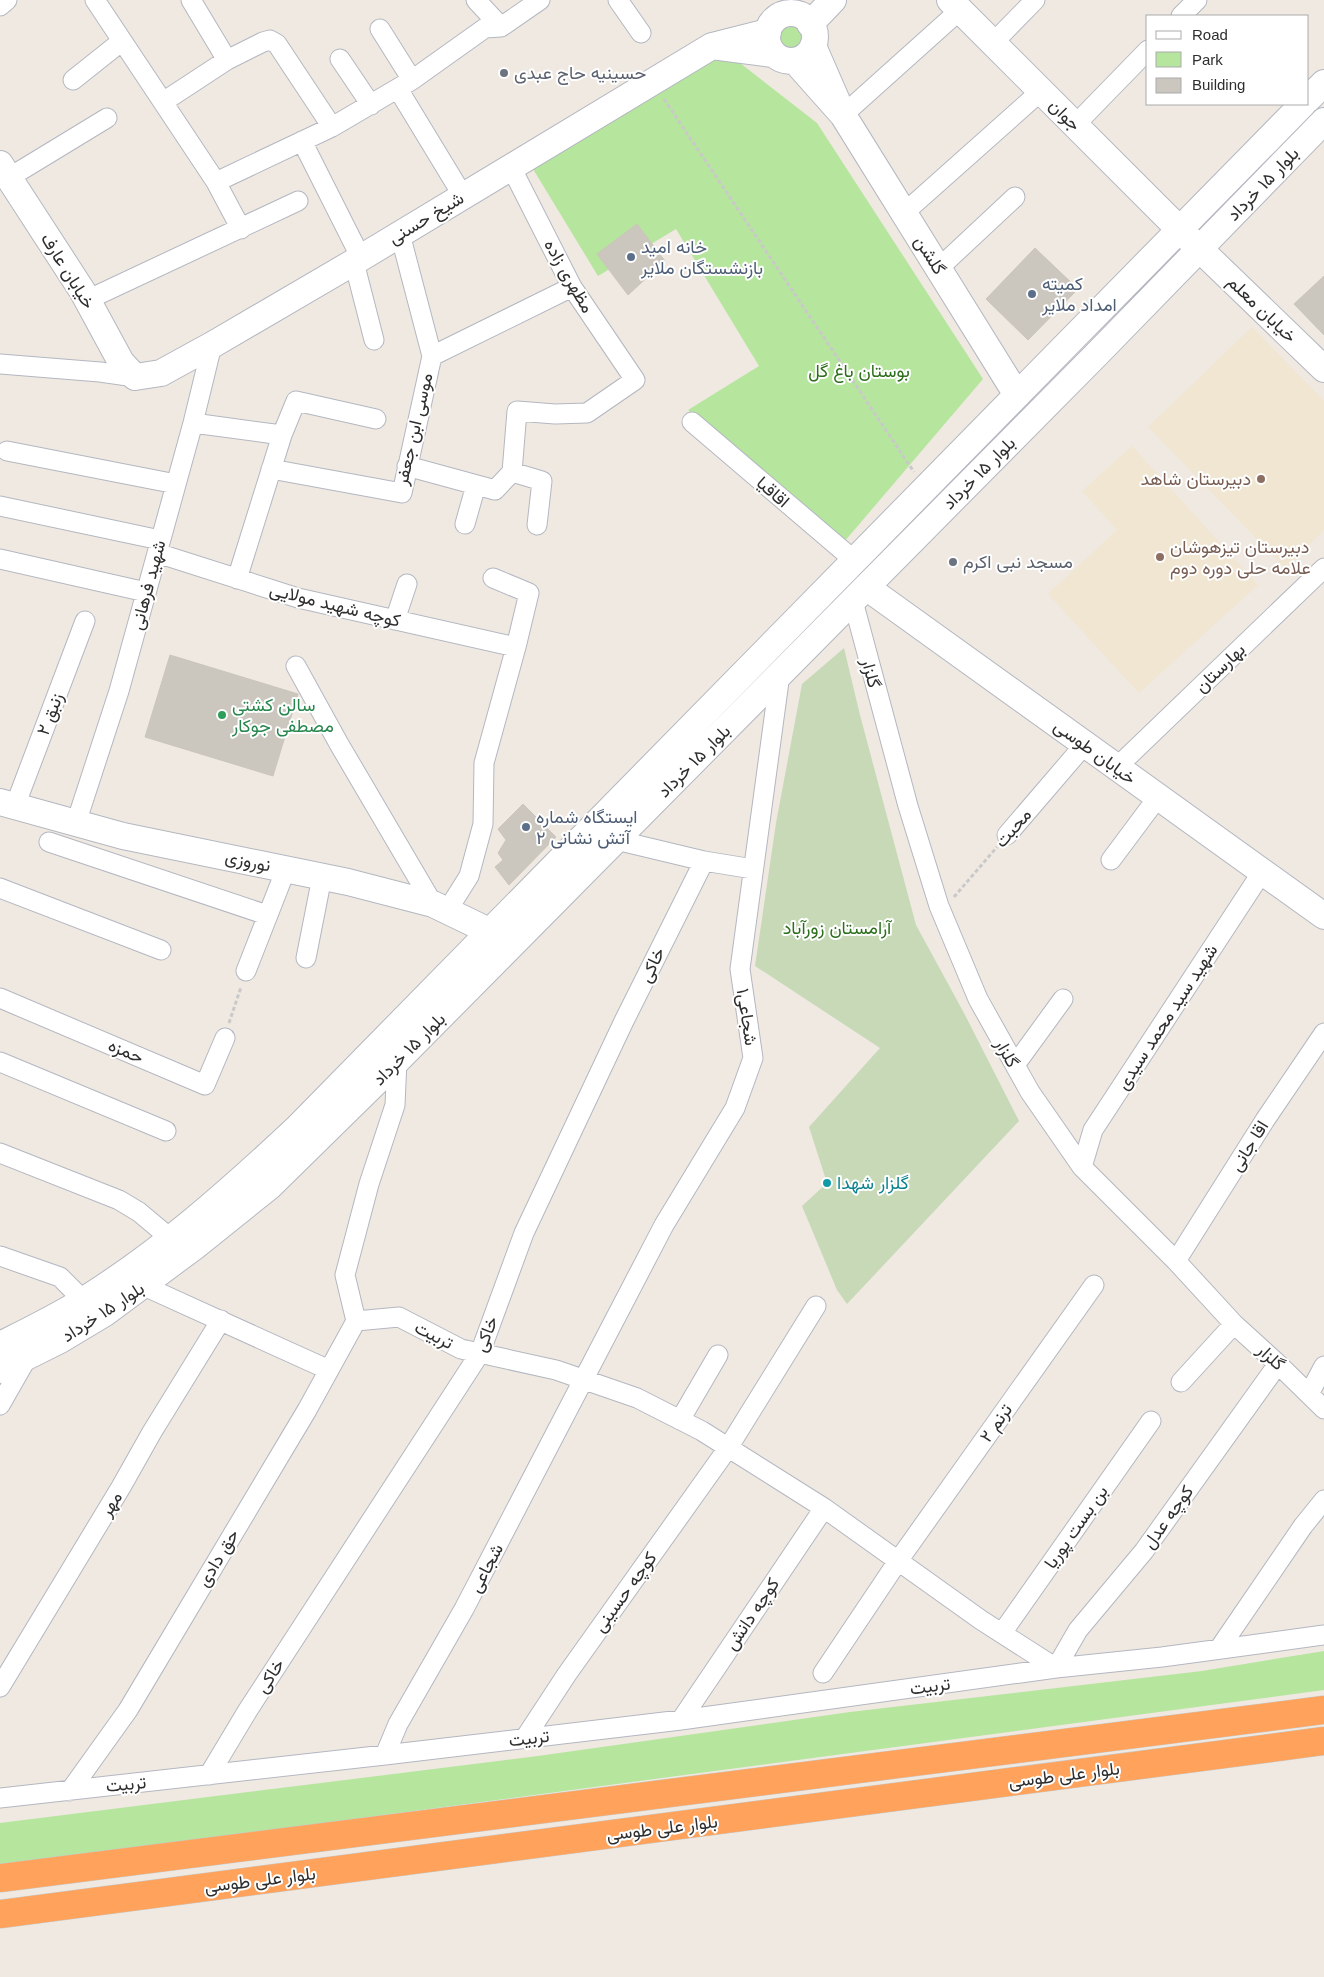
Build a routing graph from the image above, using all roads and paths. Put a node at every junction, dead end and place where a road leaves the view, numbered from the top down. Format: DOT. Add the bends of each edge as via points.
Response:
graph roads {
  1 [pos="7,0"];
  2 [pos="95,0"];
  3 [pos="191,0"];
  4 [pos="476,0"];
  5 [pos="540,0"];
  6 [pos="618,0"];
  7 [pos="833,0"];
  8 [pos="1035,0"];
  9 [pos="1197,0"];
  10 [pos="955,5"];
  11 [pos="0,6"];
  12 [pos="1182,15"];
  13 [pos="501,27"];
  14 [pos="380,29"];
  15 [pos="641,33"];
  16 [pos="787,33"];
  17 [pos="122,41"];
  18 [pos="993,43"];
  19 [pos="1146,52"];
  20 [pos="340,59"];
  21 [pos="227,60"];
  22 [pos="73,80"];
  23 [pos="653,82"];
  24 [pos="1324,83"];
  25 [pos="405,85"];
  26 [pos="1041,91"];
  27 [pos="1309,98"];
  28 [pos="163,102"];
  29 [pos="371,105"];
  30 [pos="1302,105"];
  31 [pos="844,115"];
  32 [pos="107,118"];
  33 [pos="1324,122"];
  34 [pos="1075,125"];
  35 [pos="332,127"];
  36 [pos="302,141"];
  37 [pos="511,167"];
  38 [pos="5,171"];
  39 [pos="216,182"];
  40 [pos="463,196"];
  41 [pos="1015,197"];
  42 [pos="298,201"];
  43 [pos="904,213"];
  44 [pos="241,229"];
  45 [pos="1180,230"];
  46 [pos="400,234"];
  47 [pos="1200,249"];
  48 [pos="357,260"];
  49 [pos="939,268"];
  50 [pos="572,287"];
  51 [pos="87,300"];
  52 [pos="374,340"];
  53 [pos="212,344"];
  54 [pos="432,356"];
  55 [pos="1322,363"];
  56 [pos="0,364"];
  57 [pos="134,378"];
  58 [pos="1017,394"];
  59 [pos="376,418"];
  60 [pos="692,422"];
  61 [pos="192,423"];
  62 [pos="282,435"];
  63 [pos="7,451"];
  64 [pos="407,466"];
  65 [pos="271,469"];
  66 [pos="512,472"];
  67 [pos="176,484"];
  68 [pos="476,485"];
  69 [pos="924,490"];
  70 [pos="0,506"];
  71 [pos="465,524"];
  72 [pos="537,525"];
  73 [pos="158,546"];
  74 [pos="0,559"];
  75 [pos="855,561"];
  76 [pos="1324,568"];
  77 [pos="493,578"];
  78 [pos="237,579"];
  79 [pos="406,584"];
  80 [pos="146,592"];
  81 [pos="859,594"];
  82 [pos="395,620"];
  83 [pos="85,621"];
  84 [pos="516,647"];
  85 [pos="296,666"];
  86 [pos="780,674"];
  87 [pos="1085,744"];
  88 [pos="1117,767"];
  89 [pos="1158,797"];
  90 [pos="7,804"];
  91 [pos="76,823"];
  92 [pos="1007,835"];
  93 [pos="616,840"];
  94 [pos="50,842"];
  95 [pos="1112,860"];
  96 [pos="704,861"];
  97 [pos="753,868"];
  98 [pos="286,869"];
  99 [pos="567,872"];
  100 [pos="1262,872"];
  101 [pos="322,877"];
  102 [pos="0,888"];
  103 [pos="440,908"];
  104 [pos="941,912"];
  105 [pos="267,915"];
  106 [pos="1324,916"];
  107 [pos="491,932"];
  108 [pos="161,950"];
  109 [pos="306,958"];
  110 [pos="246,971"];
  111 [pos="0,998"];
  112 [pos="1064,999"];
  113 [pos="1324,1033"];
  114 [pos="225,1038"];
  115 [pos="397,1060"];
  116 [pos="0,1062"];
  117 [pos="1015,1066"];
  118 [pos="166,1132"];
  119 [pos="0,1154"];
  120 [pos="1082,1167"];
  121 [pos="170,1238"];
  122 [pos="0,1256"];
  123 [pos="1176,1261"];
  124 [pos="1094,1285"];
  125 [pos="144,1286"];
  126 [pos="83,1300"];
  127 [pos="816,1306"];
  128 [pos="221,1320"];
  129 [pos="356,1321"];
  130 [pos="1234,1324"];
  131 [pos="0,1344"];
  132 [pos="480,1353"];
  133 [pos="718,1355"];
  134 [pos="28,1356"];
  135 [pos="1278,1364"];
  136 [pos="1324,1366"];
  137 [pos="0,1370"];
  138 [pos="329,1370"];
  139 [pos="584,1380"];
  140 [pos="1181,1382"];
  141 [pos="1309,1394"];
  142 [pos="0,1406"];
  143 [pos="1324,1409"];
  144 [pos="680,1420"];
  145 [pos="1151,1421"];
  146 [pos="728,1448"];
  147 [pos="1324,1500"];
  148 [pos="824,1508"];
  149 [pos="898,1561"];
  150 [pos="1002,1633"];
  151 [pos="1322,1633"];
  152 [pos="1219,1649"];
  153 [pos="1056,1668"];
  154 [pos="823,1673"];
  155 [pos="0,1687"];
  156 [pos="1324,1710"];
  157 [pos="681,1720"];
  158 [pos="525,1738"];
  159 [pos="1324,1741"];
  160 [pos="385,1756"];
  161 [pos="209,1775"];
  162 [pos="70,1790"];
  163 [pos="0,1798"];
  164 [pos="0,1878"];
  165 [pos="0,1914"];
  1 -- 11 [label="street"];
  2 -- 17 [label="street"];
  3 -- 21 [label="street"];
  4 -- 13 [label="street"];
  5 -- 13 [label="street"];
  6 -- 15 [label="street"];
  7 -- 16 [label="main road"];
  8 -- 18 [label="street"];
  9 -- 12 [label="street"];
  10 -- 18 [label="main road, جوان"];
  10 -- 31 [label="street"];
  13 -- 25 [label="street" via="485,28"];
  14 -- 25 [label="street"];
  16 -- 23 [label="main road, شیخ حسنی" via="712,46"];
  16 -- 31 [label="main road, گلشن"];
  17 -- 22 [label="street"];
  17 -- 28 [label="street"];
  18 -- 26 [label="main road, جوان"];
  19 -- 34 [label="street"];
  20 -- 29 [label="street"];
  21 -- 28 [label="street"];
  21 -- 35 [label="street" via="263,42 270,40 277,44"];
  23 -- 37 [label="main road, شیخ حسنی"];
  23 -- 69 [label="path" via="910,464"];
  24 -- 27 [label="main road"];
  25 -- 29 [label="street"];
  25 -- 40 [label="street"];
  26 -- 34 [label="main road, جوان"];
  26 -- 43 [label="street"];
  28 -- 39 [label="street"];
  29 -- 35 [label="street"];
  30 -- 45 [label="main road, بلوار ۱۵ خرداد"];
  31 -- 43 [label="main road, گلشن"];
  32 -- 38 [label="street"];
  33 -- 47 [label="main road, بلوار ۱۵ خرداد"];
  34 -- 45 [label="main road, جوان"];
  35 -- 36 [label="street"];
  36 -- 39 [label="street"];
  36 -- 48 [label="street"];
  37 -- 40 [label="main road, شیخ حسنی"];
  37 -- 50 [label="street, مظهری زاده"];
  38 -- 51 [label="main road, خیابان عارف"];
  39 -- 44 [label="street"];
  40 -- 46 [label="main road, شیخ حسنی"];
  41 -- 49 [label="street"];
  42 -- 44 [label="street"];
  43 -- 49 [label="main road, گلشن"];
  44 -- 51 [label="street"];
  45 -- 47 [label="main road, جوان"];
  45 -- 58 [label="main road, بلوار ۱۵ خرداد"];
  46 -- 48 [label="main road, شیخ حسنی"];
  46 -- 54 [label="street"];
  47 -- 55 [label="main road, خیابان معلم"];
  47 -- 81 [label="main road, بلوار ۱۵ خرداد"];
  48 -- 52 [label="street"];
  48 -- 53 [label="main road, شیخ حسنی"];
  49 -- 58 [label="main road, گلشن"];
  50 -- 54 [label="street"];
  50 -- 66 [label="street, مظهری زاده" via="635,380 587,413 517,411"];
  51 -- 57 [label="main road, خیابان عارف" via="121,362"];
  53 -- 57 [label="main road, شیخ حسنی" via="161,373"];
  53 -- 61 [label="street, شهید فرهانی"];
  54 -- 64 [label="street, موسی ابن جعفر"];
  56 -- 57 [label="street"];
  58 -- 69 [label="main road, بلوار ۱۵ خرداد"];
  59 -- 62 [label="street" via="296,401"];
  60 -- 75 [label="street, اقاقیا"];
  61 -- 62 [label="street"];
  61 -- 67 [label="street, شهید فرهانی"];
  62 -- 65 [label="street"];
  63 -- 67 [label="street"];
  64 -- 65 [label="street, موسی ابن جعفر" via="402,493"];
  64 -- 68 [label="street"];
  65 -- 78 [label="street"];
  66 -- 68 [label="street" via="495,490"];
  66 -- 72 [label="street" via="542,481"];
  67 -- 73 [label="street, شهید فرهانی"];
  68 -- 71 [label="street"];
  69 -- 75 [label="main road, بلوار ۱۵ خرداد"];
  70 -- 73 [label="street, کوچه شهید مولایی"];
  73 -- 78 [label="street, کوچه شهید مولایی"];
  73 -- 80 [label="street, شهید فرهانی"];
  74 -- 80 [label="street"];
  75 -- 99 [label="main road, بلوار ۱۵ خرداد"];
  76 -- 88 [label="street, بهارستان"];
  77 -- 84 [label="street" via="529,593"];
  78 -- 82 [label="street, کوچه شهید مولایی" via="298,598"];
  79 -- 82 [label="street"];
  80 -- 91 [label="street, شهید فرهانی" via="119,691"];
  81 -- 86 [label="main road, بلوار ۱۵ خرداد"];
  81 -- 87 [label="main road, خیابان طوسی"];
  81 -- 104 [label="street, گلزار" via="908,806"];
  82 -- 84 [label="street, کوچه شهید مولایی"];
  83 -- 90 [label="street, زنبق ۲"];
  84 -- 103 [label="street" via="484,763 483,824 469,876"];
  85 -- 103 [label="street" via="339,744"];
  86 -- 93 [label="main road, بلوار ۱۵ خرداد"];
  86 -- 97 [label="street, شجاعی۱"];
  87 -- 88 [label="main road, خیابان طوسی"];
  87 -- 92 [label="street, محبت"];
  88 -- 89 [label="main road, خیابان طوسی"];
  89 -- 95 [label="street"];
  89 -- 100 [label="main road, خیابان طوسی"];
  90 -- 91 [label="main road, نوروزی"];
  91 -- 98 [label="main road, نوروزی" via="122,836"];
  92 -- 104 [label="path, محبت"];
  93 -- 96 [label="street"];
  93 -- 99 [label="main road, بلوار ۱۵ خرداد"];
  94 -- 105 [label="street"];
  96 -- 97 [label="street"];
  96 -- 132 [label="street, خاکی" via="524,1233"];
  97 -- 139 [label="street, شجاعی۱" via="740,969 753,1058 735,1108 664,1225"];
  98 -- 101 [label="main road, نوروزی"];
  98 -- 105 [label="street"];
  99 -- 107 [label="main road, بلوار ۱۵ خرداد"];
  99 -- 115 [label="main road, بلوار ۱۵ خرداد"];
  100 -- 106 [label="main road, خیابان طوسی"];
  100 -- 120 [label="street, شهید سید محمد سیدی" via="1093,1130"];
  101 -- 103 [label="main road, نوروزی"];
  101 -- 109 [label="street"];
  102 -- 108 [label="street"];
  103 -- 107 [label="main road, نوروزی"];
  104 -- 117 [label="street, گلزار" via="978,999"];
  105 -- 110 [label="street"];
  107 -- 121 [label="main road, بلوار ۱۵ خرداد" via="250,1173"];
  110 -- 114 [label="path"];
  111 -- 114 [label="street, حمزه" via="205,1084"];
  112 -- 117 [label="street"];
  113 -- 123 [label="street, اقا جانی"];
  115 -- 125 [label="main road, بلوار ۱۵ خرداد" via="270,1186"];
  115 -- 129 [label="street" via="395,1105 369,1184 345,1274"];
  116 -- 118 [label="street"];
  117 -- 120 [label="street, گلزار"];
  119 -- 121 [label="street" via="119,1200"];
  120 -- 123 [label="street, گلزار"];
  121 -- 126 [label="main road, بلوار ۱۵ خرداد"];
  122 -- 126 [label="street" via="60,1277"];
  123 -- 130 [label="street, گلزار"];
  124 -- 149 [label="street, ترنم ۲"];
  125 -- 128 [label="street"];
  125 -- 134 [label="main road, بلوار ۱۵ خرداد" via="105,1313"];
  126 -- 131 [label="main road, بلوار ۱۵ خرداد"];
  127 -- 146 [label="street, کوچه حسینی"];
  128 -- 138 [label="street"];
  128 -- 155 [label="street, مهر"];
  129 -- 132 [label="street, تربیت" via="399,1317 461,1349"];
  129 -- 138 [label="street, حق دادی"];
  130 -- 135 [label="street, گلزار"];
  130 -- 140 [label="street"];
  132 -- 139 [label="street, تربیت" via="556,1370"];
  132 -- 161 [label="street, خاکی"];
  133 -- 144 [label="street"];
  134 -- 137 [label="main road, بلوار ۱۵ خرداد"];
  134 -- 142 [label="street"];
  135 -- 141 [label="street, گلزار"];
  135 -- 153 [label="street, کوچه عدل" via="1144,1551 1078,1630"];
  136 -- 141 [label="street"];
  138 -- 162 [label="street, حق دادی" via="128,1710"];
  139 -- 144 [label="street, تربیت" via="637,1398"];
  139 -- 160 [label="street, شجاعی" via="464,1609 398,1724"];
  141 -- 143 [label="street, گلزار"];
  144 -- 146 [label="street, تربیت"];
  145 -- 150 [label="street, بن بست پوریا"];
  146 -- 148 [label="street, تربیت"];
  146 -- 158 [label="street, کوچه حسینی"];
  147 -- 152 [label="street"];
  148 -- 149 [label="street, تربیت"];
  148 -- 157 [label="street, کوچه دانش"];
  149 -- 150 [label="street, تربیت"];
  149 -- 154 [label="street, ترنم ۲"];
  150 -- 153 [label="street, تربیت"];
  151 -- 152 [label="street, تربیت"];
  152 -- 153 [label="street, تربیت"];
  153 -- 157 [label="street, تربیت"];
  156 -- 164 [label="highway, بلوار علی طوسی"];
  157 -- 158 [label="street, تربیت"];
  158 -- 160 [label="street, تربیت"];
  159 -- 165 [label="highway, بلوار علی طوسی"];
  160 -- 161 [label="street, تربیت"];
  161 -- 162 [label="street, تربیت"];
  162 -- 163 [label="street, تربیت"];
}
